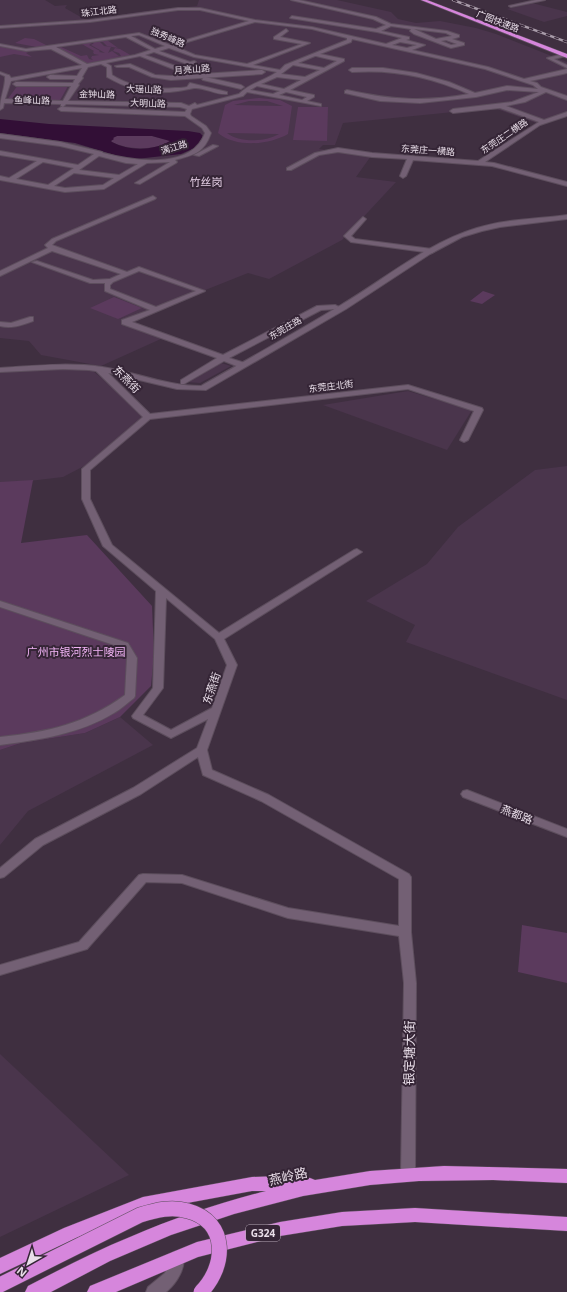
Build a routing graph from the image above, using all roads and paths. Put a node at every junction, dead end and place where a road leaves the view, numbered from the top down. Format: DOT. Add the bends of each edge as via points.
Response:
graph roads {
  1 [pos="293,0"];
  2 [pos="309,0"];
  3 [pos="423,0"];
  4 [pos="440,0"];
  5 [pos="543,0"];
  6 [pos="446,2"];
  7 [pos="302,3"];
  8 [pos="511,6"];
  9 [pos="308,9"];
  10 [pos="302,14"];
  11 [pos="292,18"];
  12 [pos="255,21"];
  13 [pos="264,22"];
  14 [pos="390,25"];
  15 [pos="0,27"];
  16 [pos="409,28"];
  17 [pos="286,30"];
  18 [pos="377,31"];
  19 [pos="415,32"];
  20 [pos="369,34"];
  21 [pos="527,34"];
  22 [pos="125,35"];
  23 [pos="358,38"];
  24 [pos="446,38"];
  25 [pos="399,40"];
  26 [pos="349,41"];
  27 [pos="435,41"];
  28 [pos="0,45"];
  29 [pos="387,45"];
  30 [pos="52,47"];
  31 [pos="170,47"];
  32 [pos="407,50"];
  33 [pos="567,50"];
  34 [pos="156,51"];
  35 [pos="140,55"];
  36 [pos="316,55"];
  37 [pos="565,55"];
  38 [pos="201,57"];
  39 [pos="305,59"];
  40 [pos="228,62"];
  41 [pos="102,63"];
  42 [pos="191,64"];
  43 [pos="293,64"];
  44 [pos="334,64"];
  45 [pos="86,65"];
  46 [pos="249,65"];
  47 [pos="109,66"];
  48 [pos="221,67"];
  49 [pos="567,67"];
  50 [pos="286,68"];
  51 [pos="228,69"];
  52 [pos="324,69"];
  53 [pos="292,70"];
  54 [pos="352,70"];
  55 [pos="567,71"];
  56 [pos="0,73"];
  57 [pos="248,73"];
  58 [pos="277,73"];
  59 [pos="308,73"];
  60 [pos="224,74"];
  61 [pos="316,74"];
  62 [pos="32,76"];
  63 [pos="196,77"];
  64 [pos="80,78"];
  65 [pos="169,78"];
  66 [pos="305,79"];
  67 [pos="8,80"];
  68 [pos="265,80"];
  69 [pos="523,80"];
  70 [pos="256,82"];
  71 [pos="280,83"];
  72 [pos="287,84"];
  73 [pos="76,85"];
  74 [pos="294,85"];
  75 [pos="195,86"];
  76 [pos="243,88"];
  77 [pos="541,89"];
  78 [pos="166,90"];
  79 [pos="285,90"];
  80 [pos="347,92"];
  81 [pos="225,93"];
  82 [pos="476,94"];
  83 [pos="70,95"];
  84 [pos="77,95"];
  85 [pos="274,96"];
  86 [pos="186,98"];
  87 [pos="567,98"];
  88 [pos="2,99"];
  89 [pos="65,102"];
  90 [pos="302,102"];
  91 [pos="181,105"];
  92 [pos="319,105"];
  93 [pos="498,106"];
  94 [pos="0,107"];
  95 [pos="190,108"];
  96 [pos="61,109"];
  97 [pos="453,112"];
  98 [pos="187,114"];
  99 [pos="567,114"];
  100 [pos="541,123"];
  101 [pos="0,136"];
  102 [pos="215,146"];
  103 [pos="0,153"];
  104 [pos="100,153"];
  105 [pos="412,157"];
  106 [pos="43,160"];
  107 [pos="145,162"];
  108 [pos="479,163"];
  109 [pos="80,167"];
  110 [pos="289,169"];
  111 [pos="74,171"];
  112 [pos="403,176"];
  113 [pos="120,177"];
  114 [pos="0,178"];
  115 [pos="10,180"];
  116 [pos="138,183"];
  117 [pos="566,184"];
  118 [pos="49,187"];
  119 [pos="557,190"];
  120 [pos="152,198"];
  121 [pos="567,217"];
  122 [pos="363,219"];
  123 [pos="52,248"];
  124 [pos="432,251"];
  125 [pos="35,262"];
  126 [pos="0,274"];
  127 [pos="127,274"];
  128 [pos="111,281"];
  129 [pos="335,307"];
  130 [pos="157,310"];
  131 [pos="30,319"];
  132 [pos="0,324"];
  133 [pos="224,358"];
  134 [pos="242,365"];
  135 [pos="100,369"];
  136 [pos="0,370"];
  137 [pos="184,382"];
  138 [pos="148,418"];
  139 [pos="464,440"];
  140 [pos="357,552"];
  141 [pos="161,589"];
  142 [pos="0,604"];
  143 [pos="219,638"];
  144 [pos="216,710"];
  145 [pos="0,740"];
  146 [pos="202,750"];
  147 [pos="467,794"];
  148 [pos="567,833"];
  149 [pos="0,874"];
  150 [pos="405,932"];
  151 [pos="0,970"];
  152 [pos="408,1175"];
  153 [pos="567,1176"];
  154 [pos="320,1186"];
  155 [pos="567,1224"];
  156 [pos="177,1258"];
  157 [pos="0,1266"];
  158 [pos="0,1285"];
  159 [pos="34,1292"];
  160 [pos="96,1292"];
  161 [pos="154,1292"];
  162 [pos="201,1292"];
  1 -- 7 [label="street"];
  2 -- 7 [label="street"];
  2 -- 14 [label="street" via="375,13"];
  3 -- 37 [label="highway, 广园快速路"];
  4 -- 6 [label="highway"];
  5 -- 8 [label="street"];
  7 -- 9 [label="street"];
  7 -- 14 [label="street" via="374,18"];
  10 -- 11 [label="street"];
  11 -- 13 [label="street"];
  11 -- 18 [label="street"];
  12 -- 13 [label="street, 珠江北路"];
  12 -- 15 [label="street, 珠江北路" via="201,6 90,21"];
  12 -- 31 [label="street"];
  13 -- 26 [label="street" via="312,28"];
  14 -- 16 [label="street"];
  14 -- 18 [label="street"];
  16 -- 19 [label="street"];
  16 -- 24 [label="street" via="447,32 457,36"];
  17 -- 46 [label="street" via="276,38 308,43"];
  18 -- 20 [label="street"];
  18 -- 25 [label="street" via="407,38"];
  19 -- 24 [label="street" via="424,30"];
  19 -- 27 [label="street"];
  20 -- 23 [label="street"];
  20 -- 25 [label="street"];
  21 -- 33 [label="highway, 广园快速路"];
  22 -- 30 [label="street, 独秀峰路"];
  22 -- 31 [label="street, 独秀峰路" via="139,34"];
  22 -- 34 [label="street"];
  23 -- 26 [label="street"];
  23 -- 29 [label="street"];
  24 -- 27 [label="street"];
  24 -- 27 [label="street" via="462,44 451,47"];
  25 -- 29 [label="street"];
  25 -- 32 [label="street" via="423,45"];
  26 -- 36 [label="street"];
  28 -- 30 [label="street, 独秀峰路" via="26,50"];
  29 -- 32 [label="street"];
  30 -- 45 [label="street"];
  31 -- 34 [label="street"];
  31 -- 38 [label="street, 独秀峰路"];
  32 -- 69 [label="street" via="486,68"];
  34 -- 35 [label="street"];
  34 -- 42 [label="street"];
  35 -- 41 [label="street"];
  35 -- 42 [label="street" via="181,70"];
  36 -- 39 [label="street"];
  36 -- 44 [label="street" via="342,60"];
  37 -- 49 [label="street" via="549,58"];
  38 -- 40 [label="street, 独秀峰路"];
  38 -- 42 [label="street"];
  39 -- 43 [label="street"];
  39 -- 44 [label="street"];
  40 -- 46 [label="street, 独秀峰路"];
  40 -- 48 [label="street"];
  41 -- 45 [label="street"];
  41 -- 47 [label="street"];
  43 -- 50 [label="street"];
  43 -- 52 [label="street"];
  44 -- 52 [label="street"];
  45 -- 62 [label="street"];
  45 -- 64 [label="street, 鱼峰山路"];
  46 -- 58 [label="street, 独秀峰路"];
  47 -- 65 [label="street, 月亮山路" via="130,65 154,76"];
  47 -- 78 [label="street" via="109,76 121,84 141,89"];
  50 -- 53 [label="street"];
  50 -- 58 [label="street" via="283,72"];
  51 -- 57 [label="street"];
  52 -- 61 [label="street"];
  54 -- 82 [label="street" via="370,69 418,75 454,84"];
  55 -- 69 [label="street"];
  56 -- 67 [label="street"];
  57 -- 58 [label="street, 月亮山路"];
  57 -- 60 [label="street, 月亮山路"];
  58 -- 66 [label="street"];
  58 -- 68 [label="street"];
  58 -- 70 [label="street"];
  59 -- 61 [label="street"];
  60 -- 63 [label="street, 月亮山路"];
  60 -- 70 [label="street"];
  61 -- 66 [label="street"];
  62 -- 64 [label="street"];
  62 -- 67 [label="street"];
  63 -- 65 [label="street, 月亮山路"];
  63 -- 76 [label="street"];
  64 -- 73 [label="street, 鱼峰山路"];
  65 -- 75 [label="street"];
  65 -- 78 [label="street" via="163,86 169,89"];
  66 -- 74 [label="street"];
  67 -- 73 [label="street"];
  67 -- 88 [label="street"];
  68 -- 70 [label="street"];
  68 -- 71 [label="street"];
  69 -- 77 [label="street"];
  70 -- 76 [label="street"];
  70 -- 79 [label="street"];
  72 -- 74 [label="street"];
  73 -- 83 [label="street, 鱼峰山路"];
  74 -- 79 [label="street"];
  75 -- 78 [label="street" via="181,91"];
  75 -- 81 [label="street"];
  76 -- 81 [label="street"];
  76 -- 85 [label="street"];
  76 -- 95 [label="street" via="241,95"];
  77 -- 82 [label="street" via="507,88"];
  77 -- 87 [label="street"];
  77 -- 93 [label="street" via="544,92 531,98"];
  79 -- 85 [label="street"];
  79 -- 90 [label="street" via="312,96"];
  80 -- 82 [label="street" via="380,99 420,101"];
  81 -- 95 [label="street"];
  83 -- 84 [label="street"];
  83 -- 89 [label="street, 鱼峰山路"];
  85 -- 90 [label="street"];
  86 -- 91 [label="street"];
  88 -- 89 [label="street, 金钟山路"];
  88 -- 94 [label="street"];
  89 -- 91 [label="street, 金钟山路"];
  89 -- 96 [label="street, 鱼峰山路"];
  90 -- 92 [label="street"];
  91 -- 95 [label="street, 金钟山路"];
  93 -- 97 [label="street"];
  93 -- 100 [label="street"];
  94 -- 96 [label="street, 鱼峰山路"];
  95 -- 98 [label="street"];
  96 -- 98 [label="street, 大明山路"];
  98 -- 107 [label="street, 漓江路" via="206,128 208,133 204,144 190,154 167,161"];
  99 -- 100 [label="street, 东莞庄二横路"];
  100 -- 108 [label="street, 东莞庄二横路"];
  101 -- 104 [label="street, 漓江路" via="60,144"];
  102 -- 116 [label="street" via="193,157 171,163"];
  103 -- 106 [label="street"];
  104 -- 107 [label="street, 漓江路" via="126,161"];
  104 -- 109 [label="street"];
  105 -- 108 [label="street, 东莞庄一横路"];
  105 -- 110 [label="street, 东莞庄一横路" via="338,150 317,154"];
  105 -- 112 [label="street"];
  106 -- 109 [label="street"];
  106 -- 115 [label="street"];
  107 -- 113 [label="street"];
  108 -- 117 [label="street, 东莞庄一横路" via="492,164"];
  109 -- 111 [label="street"];
  111 -- 113 [label="street"];
  111 -- 118 [label="street"];
  113 -- 118 [label="street" via="104,187 66,190"];
  114 -- 115 [label="street"];
  115 -- 118 [label="street"];
  117 -- 119 [label="street"];
  120 -- 123 [label="street" via="54,240 48,245"];
  121 -- 124 [label="street, 东莞庄路" via="480,229"];
  122 -- 124 [label="street" via="347,236 353,241"];
  123 -- 126 [label="street"];
  123 -- 127 [label="street"];
  124 -- 134 [label="street, 东莞庄路" via="350,303"];
  125 -- 128 [label="street" via="92,282"];
  127 -- 128 [label="street"];
  127 -- 130 [label="street" via="139,269 202,291"];
  128 -- 130 [label="street" via="107,285 107,290"];
  129 -- 133 [label="street" via="320,308"];
  130 -- 133 [label="street" via="125,322"];
  131 -- 132 [label="street" via="5,326"];
  133 -- 134 [label="street"];
  133 -- 137 [label="street"];
  134 -- 135 [label="street, 东莞庄路" via="208,386 195,389"];
  135 -- 136 [label="street, 东莞庄路"];
  135 -- 138 [label="street, 东燕街"];
  138 -- 139 [label="street, 东莞庄北街" via="408,388 480,410"];
  138 -- 141 [label="street, 东燕街" via="86,469 86,499 108,546"];
  140 -- 143 [label="street"];
  141 -- 143 [label="street, 东燕街"];
  141 -- 144 [label="street" via="158,688 136,716 171,734"];
  142 -- 145 [label="street" via="124,645 132,658 130,696 110,711 87,722 40,736"];
  143 -- 144 [label="street, 东燕街" via="232,665"];
  144 -- 146 [label="street, 东燕街"];
  146 -- 149 [label="street" via="137,791 39,842"];
  146 -- 150 [label="street" via="207,772 265,798 405,877"];
  147 -- 148 [label="street, 燕都路"];
  150 -- 151 [label="street" via="288,913 182,879 143,878 83,946"];
  150 -- 152 [label="street, 银定塘大街" via="410,983"];
  152 -- 153 [label="highway, 燕岭路" via="494,1173"];
  152 -- 154 [label="highway, 燕岭路"];
  154 -- 157 [label="highway" via="252,1184 143,1204 70,1233"];
  154 -- 159 [label="highway, 燕岭路" via="228,1209 168,1230 104,1256"];
  155 -- 156 [label="highway, G324" via="415,1215 342,1219 280,1229 197,1250"];
  156 -- 160 [label="highway, G324"];
  156 -- 161 [label="street" via="174,1274"];
  158 -- 162 [label="highway, bridge" via="140,1214 168,1209 197,1214 207,1221 219,1240 219,1266 214,1278"];
}
